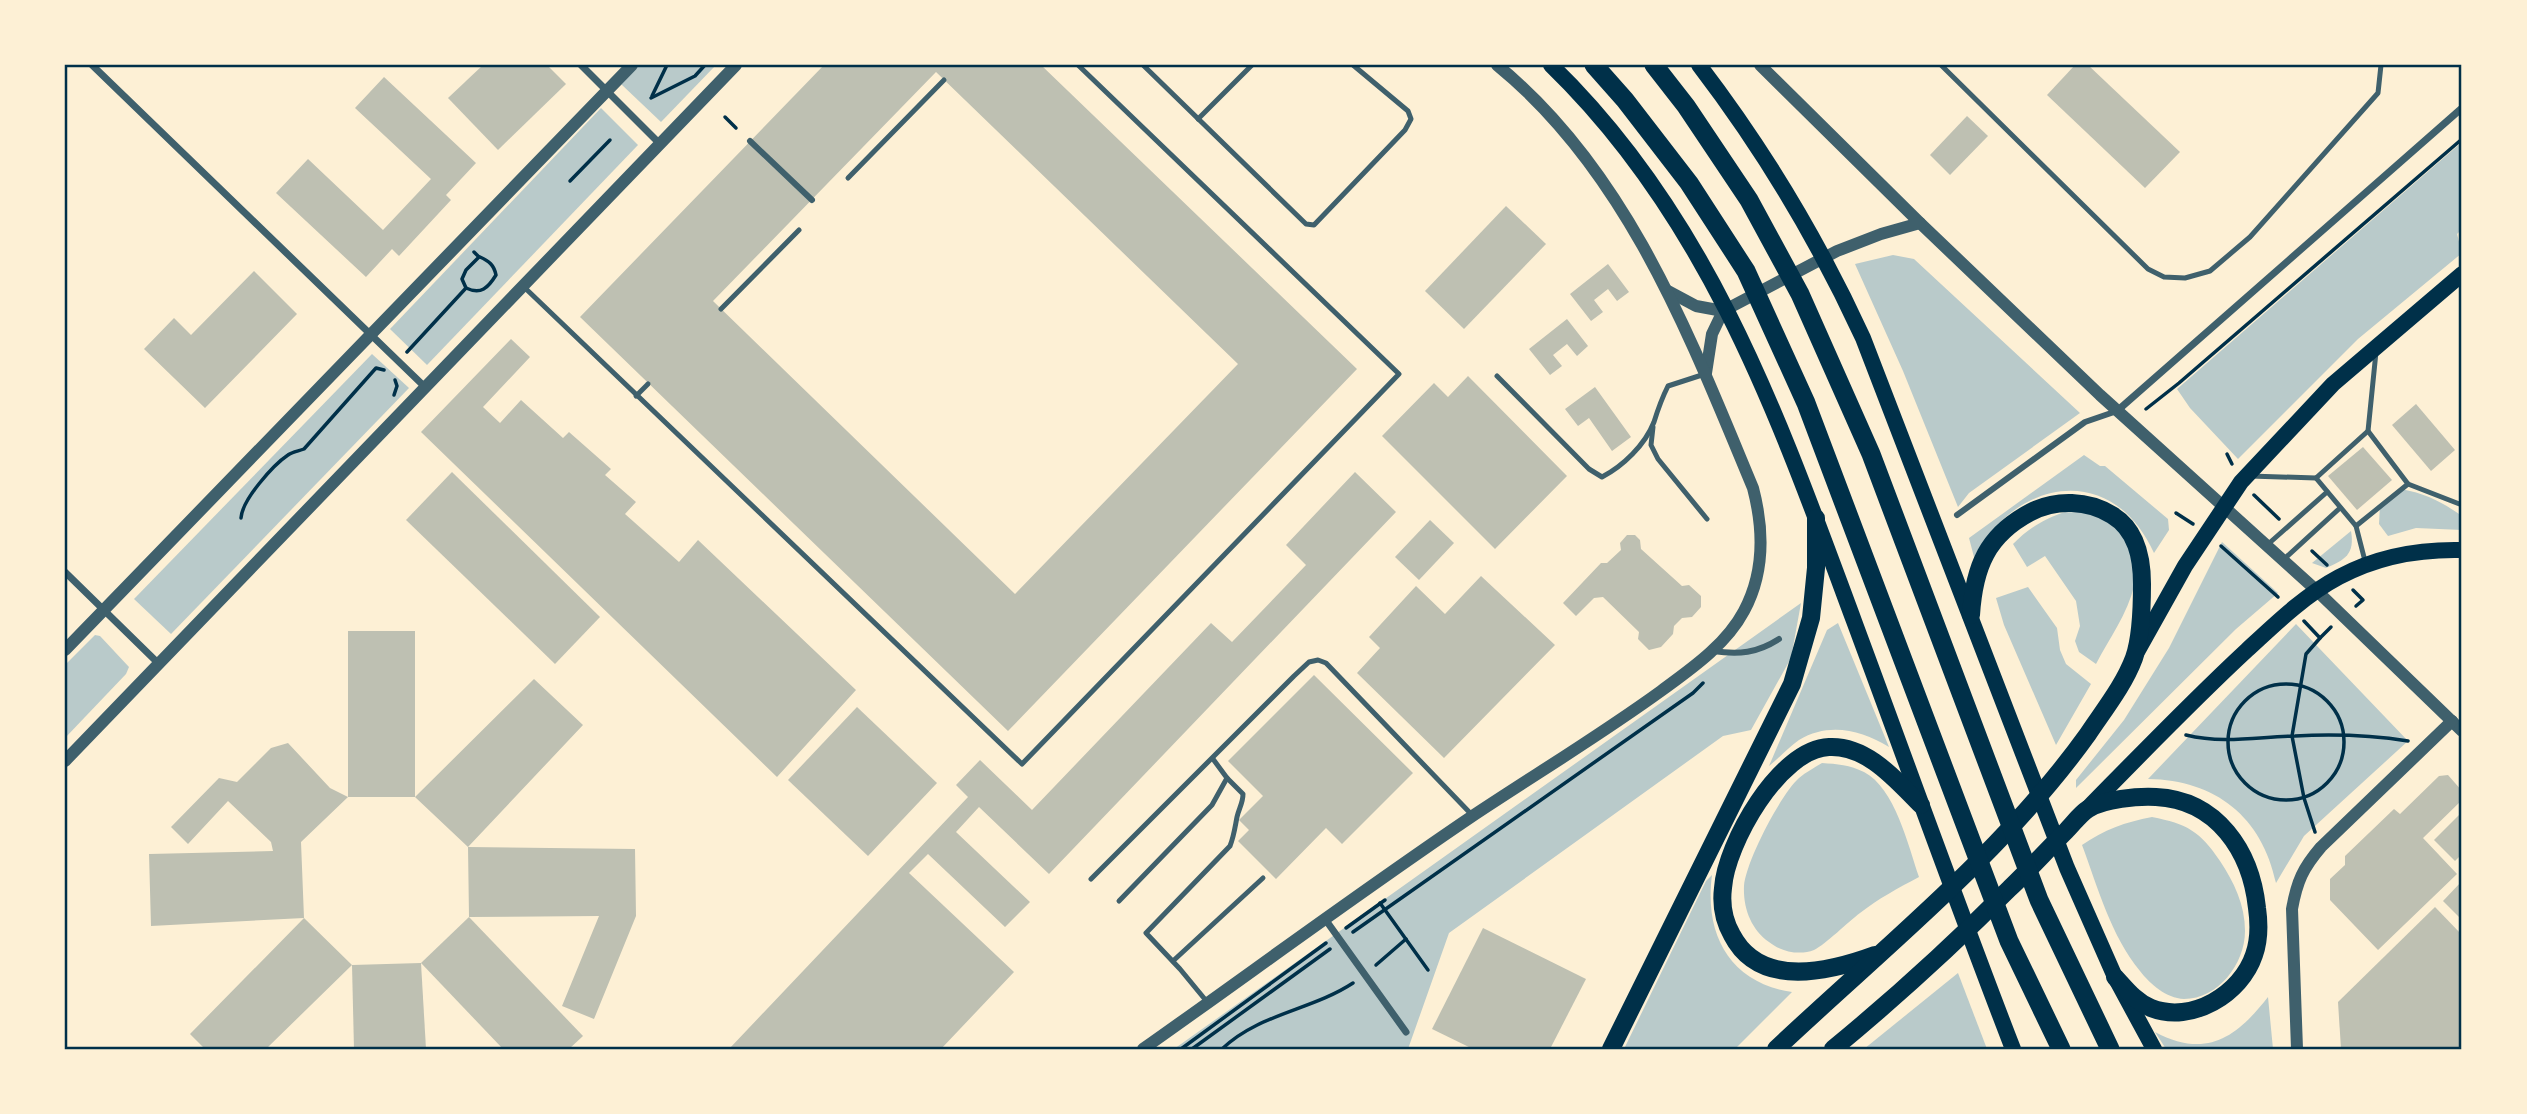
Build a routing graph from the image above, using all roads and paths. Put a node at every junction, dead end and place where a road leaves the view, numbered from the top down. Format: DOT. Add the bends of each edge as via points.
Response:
graph roads {
  1 [pos="92,65"];
  2 [pos="581,65"];
  3 [pos="632,65"];
  4 [pos="667,65"];
  5 [pos="705,65"];
  6 [pos="736,65"];
  7 [pos="1078,65"];
  8 [pos="1143,65"];
  9 [pos="1252,65"];
  10 [pos="1353,65"];
  11 [pos="1497,65"];
  12 [pos="1552,65"];
  13 [pos="1594,65"];
  14 [pos="1654,65"];
  15 [pos="1699,65"];
  16 [pos="1760,65"];
  17 [pos="1941,65"];
  18 [pos="2381,65"];
  19 [pos="944,80"];
  20 [pos="607,91"];
  21 [pos="2462,108"];
  22 [pos="725,117"];
  23 [pos="1198,119"];
  24 [pos="734,126"];
  25 [pos="2462,139"];
  26 [pos="610,140"];
  27 [pos="750,141"];
  28 [pos="660,144"];
  29 [pos="848,178"];
  30 [pos="570,181"];
  31 [pos="812,200"];
  32 [pos="1920,223"];
  33 [pos="799,230"];
  34 [pos="461,241"];
  35 [pos="479,257"];
  36 [pos="2462,274"];
  37 [pos="524,287"];
  38 [pos="466,288"];
  39 [pos="1668,291"];
  40 [pos="1722,303"];
  41 [pos="721,309"];
  42 [pos="370,334"];
  43 [pos="2376,346"];
  44 [pos="399,362"];
  45 [pos="1706,373"];
  46 [pos="1497,376"];
  47 [pos="648,384"];
  48 [pos="426,388"];
  49 [pos="636,396"];
  50 [pos="407,408"];
  51 [pos="2147,409"];
  52 [pos="2117,411"];
  53 [pos="1653,424"];
  54 [pos="2368,430"];
  55 [pos="2247,476"];
  56 [pos="2316,478"];
  57 [pos="2408,484"];
  58 [pos="2327,492"];
  59 [pos="2462,505"];
  60 [pos="2222,507"];
  61 [pos="2340,508"];
  62 [pos="2176,513"];
  63 [pos="1957,515"];
  64 [pos="241,518"];
  65 [pos="1816,518"];
  66 [pos="1707,519"];
  67 [pos="2356,526"];
  68 [pos="2206,532"];
  69 [pos="2266,546"];
  70 [pos="2462,550"];
  71 [pos="2283,560"];
  72 [pos="2366,565"];
  73 [pos="65,572"];
  74 [pos="2316,590"];
  75 [pos="104,610"];
  76 [pos="2293,610"];
  77 [pos="1971,615"];
  78 [pos="1779,639"];
  79 [pos="65,650"];
  80 [pos="1713,650"];
  81 [pos="2135,655"];
  82 [pos="159,664"];
  83 [pos="1708,678"];
  84 [pos="1697,681"];
  85 [pos="2300,685"];
  86 [pos="2452,721"];
  87 [pos="2165,729"];
  88 [pos="2462,732"];
  89 [pos="2344,735"];
  90 [pos="2292,736"];
  91 [pos="2228,741"];
  92 [pos="2428,744"];
  93 [pos="1213,759"];
  94 [pos="65,761"];
  95 [pos="1227,778"];
  96 [pos="1552,784"];
  97 [pos="2304,798"];
  98 [pos="1921,805"];
  99 [pos="2087,809"];
  100 [pos="1473,816"];
  101 [pos="2321,847"];
  102 [pos="1263,878"];
  103 [pos="1091,879"];
  104 [pos="1391,895"];
  105 [pos="1119,901"];
  106 [pos="1380,903"];
  107 [pos="1385,909"];
  108 [pos="1325,919"];
  109 [pos="1339,938"];
  110 [pos="1406,939"];
  111 [pos="1881,953"];
  112 [pos="1173,961"];
  113 [pos="1428,970"];
  114 [pos="1365,975"];
  115 [pos="2115,977"];
  116 [pos="1208,1003"];
  117 [pos="1406,1032"];
  118 [pos="1143,1049"];
  119 [pos="1181,1049"];
  120 [pos="1192,1049"];
  121 [pos="1222,1049"];
  122 [pos="1612,1049"];
  123 [pos="1776,1049"];
  124 [pos="1833,1049"];
  125 [pos="2013,1049"];
  126 [pos="2061,1049"];
  127 [pos="2110,1049"];
  128 [pos="2154,1049"];
  129 [pos="2297,1049"];
  1 -- 42 [label="street"];
  2 -- 20 [label="street"];
  3 -- 20 [label="street"];
  4 -- 5 [label="path" via="651,98 695,76"];
  6 -- 28 [label="street"];
  7 -- 49 [label="lane" via="1399,374 1022,764"];
  8 -- 23 [label="lane"];
  9 -- 23 [label="lane"];
  10 -- 23 [label="lane" via="1408,111 1411,119 1314,225 1306,224"];
  11 -- 39 [label="street" via="1539,105 1594,170"];
  12 -- 40 [label="main road" via="1646,177 1697,254"];
  13 -- 126 [label="highway" via="1689,183 1746,271 1810,415 2009,941"];
  14 -- 127 [label="highway" via="1719,152 1800,293 1871,454 2039,900"];
  15 -- 77 [label="main road" via="1753,139 1835,278 1879,375"];
  16 -- 32 [label="street"];
  17 -- 18 [label="lane" via="2148,269 2164,277 2185,278 2210,271 2250,237 2378,93"];
  19 -- 29 [label="lane"];
  20 -- 28 [label="street"];
  20 -- 34 [label="street"];
  21 -- 52 [label="street"];
  22 -- 24 [label="path"];
  25 -- 51 [label="path"];
  26 -- 30 [label="path"];
  27 -- 31 [label="street"];
  28 -- 37 [label="street"];
  32 -- 40 [label="street" via="1857,242"];
  32 -- 52 [label="street"];
  33 -- 41 [label="lane"];
  34 -- 35 [label="path"];
  34 -- 42 [label="street"];
  35 -- 38 [label="path" via="466,270"];
  35 -- 38 [label="path" via="488,260 496,275 481,291"];
  36 -- 43 [label="main road"];
  37 -- 48 [label="street"];
  37 -- 49 [label="lane"];
  38 -- 44 [label="path"];
  39 -- 40 [label="street" via="1696,306"];
  39 -- 45 [label="street"];
  40 -- 45 [label="street"];
  40 -- 65 [label="main road" via="1775,413"];
  42 -- 44 [label="street"];
  42 -- 75 [label="street"];
  43 -- 54 [label="lane"];
  43 -- 55 [label="main road" via="2303,413"];
  44 -- 48 [label="street"];
  45 -- 53 [label="lane" via="1668,386"];
  45 -- 80 [label="street" via="1753,488 1762,536 1759,568 1744,612"];
  46 -- 53 [label="lane" via="1602,477 1626,461"];
  47 -- 49 [label="lane"];
  48 -- 50 [label="street"];
  50 -- 64 [label="path" via="394,395 396,382 376,368 304,449 289,454 258,486"];
  50 -- 82 [label="street"];
  52 -- 60 [label="street"];
  52 -- 63 [label="street" via="2085,422"];
  53 -- 66 [label="lane" via="1651,445 1658,460"];
  54 -- 56 [label="lane"];
  54 -- 57 [label="lane"];
  55 -- 56 [label="lane"];
  55 -- 60 [label="main road"];
  56 -- 58 [label="lane"];
  57 -- 59 [label="lane"];
  57 -- 67 [label="lane"];
  58 -- 61 [label="lane"];
  58 -- 69 [label="lane"];
  60 -- 68 [label="main road"];
  60 -- 69 [label="street"];
  61 -- 67 [label="lane"];
  61 -- 71 [label="lane"];
  62 -- 68 [label="path"];
  65 -- 98 [label="main road"];
  65 -- 122 [label="highway" via="1811,618 1792,684"];
  67 -- 72 [label="lane"];
  68 -- 76 [label="path"];
  68 -- 81 [label="main road"];
  69 -- 71 [label="street"];
  70 -- 72 [label="main road" via="2422,551"];
  71 -- 74 [label="street"];
  72 -- 74 [label="main road"];
  73 -- 75 [label="street"];
  74 -- 76 [label="main road"];
  74 -- 86 [label="street"];
  75 -- 79 [label="street"];
  75 -- 82 [label="street"];
  76 -- 85 [label="path" via="2320,638 2306,654"];
  76 -- 87 [label="main road"];
  77 -- 81 [label="highway" via="1978,569 2000,534 2039,508 2062,503 2088,505 2118,519 2138,549 2142,603"];
  77 -- 115 [label="main road" via="2067,868"];
  78 -- 80 [label="street" via="1747,653"];
  80 -- 100 [label="street" via="1622,720"];
  81 -- 111 [label="highway" via="2105,710 2055,778"];
  82 -- 94 [label="street"];
  83 -- 107 [label="path" via="1682,701"];
  84 -- 96 [label="path"];
  85 -- 89 [label="path" via="2331,704"];
  85 -- 90 [label="path"];
  85 -- 91 [label="path" via="2279,684 2246,700 2236,712"];
  86 -- 88 [label="street"];
  86 -- 92 [label="street"];
  87 -- 91 [label="path"];
  87 -- 99 [label="main road"];
  89 -- 90 [label="path"];
  89 -- 92 [label="path"];
  89 -- 97 [label="path" via="2340,766 2330,781"];
  90 -- 91 [label="path"];
  90 -- 97 [label="path"];
  91 -- 97 [label="path" via="2230,757 2245,784 2273,799"];
  92 -- 101 [label="street"];
  93 -- 95 [label="lane"];
  93 -- 100 [label="lane" via="1294,676 1318,660 1326,663"];
  93 -- 103 [label="lane"];
  95 -- 105 [label="lane" via="1212,805"];
  95 -- 112 [label="lane" via="1243,794 1230,846 1146,933"];
  97 -- 101 [label="path"];
  98 -- 111 [label="highway" via="1890,774 1858,753 1828,747 1809,752 1768,787 1725,875 1722,897 1729,931 1747,956 1766,967 1818,970"];
  98 -- 125 [label="main road"];
  99 -- 115 [label="highway" via="2153,796 2201,810 2239,845 2256,895 2258,928 2253,958 2235,984 2212,1003 2182,1012 2153,1009 2135,999"];
  99 -- 124 [label="highway" via="1973,925"];
  100 -- 108 [label="street"];
  101 -- 129 [label="street" via="2305,865 2292,909"];
  102 -- 112 [label="lane"];
  104 -- 106 [label="path"];
  106 -- 107 [label="path"];
  106 -- 109 [label="path"];
  107 -- 109 [label="path"];
  107 -- 110 [label="path"];
  108 -- 109 [label="street"];
  108 -- 116 [label="street"];
  109 -- 114 [label="street"];
  109 -- 119 [label="path"];
  109 -- 120 [label="path"];
  110 -- 113 [label="path"];
  110 -- 114 [label="path"];
  111 -- 123 [label="highway"];
  112 -- 116 [label="lane"];
  114 -- 117 [label="street"];
  114 -- 121 [label="path" via="1340,992 1252,1027"];
  115 -- 128 [label="main road"];
  116 -- 118 [label="street"];
}
